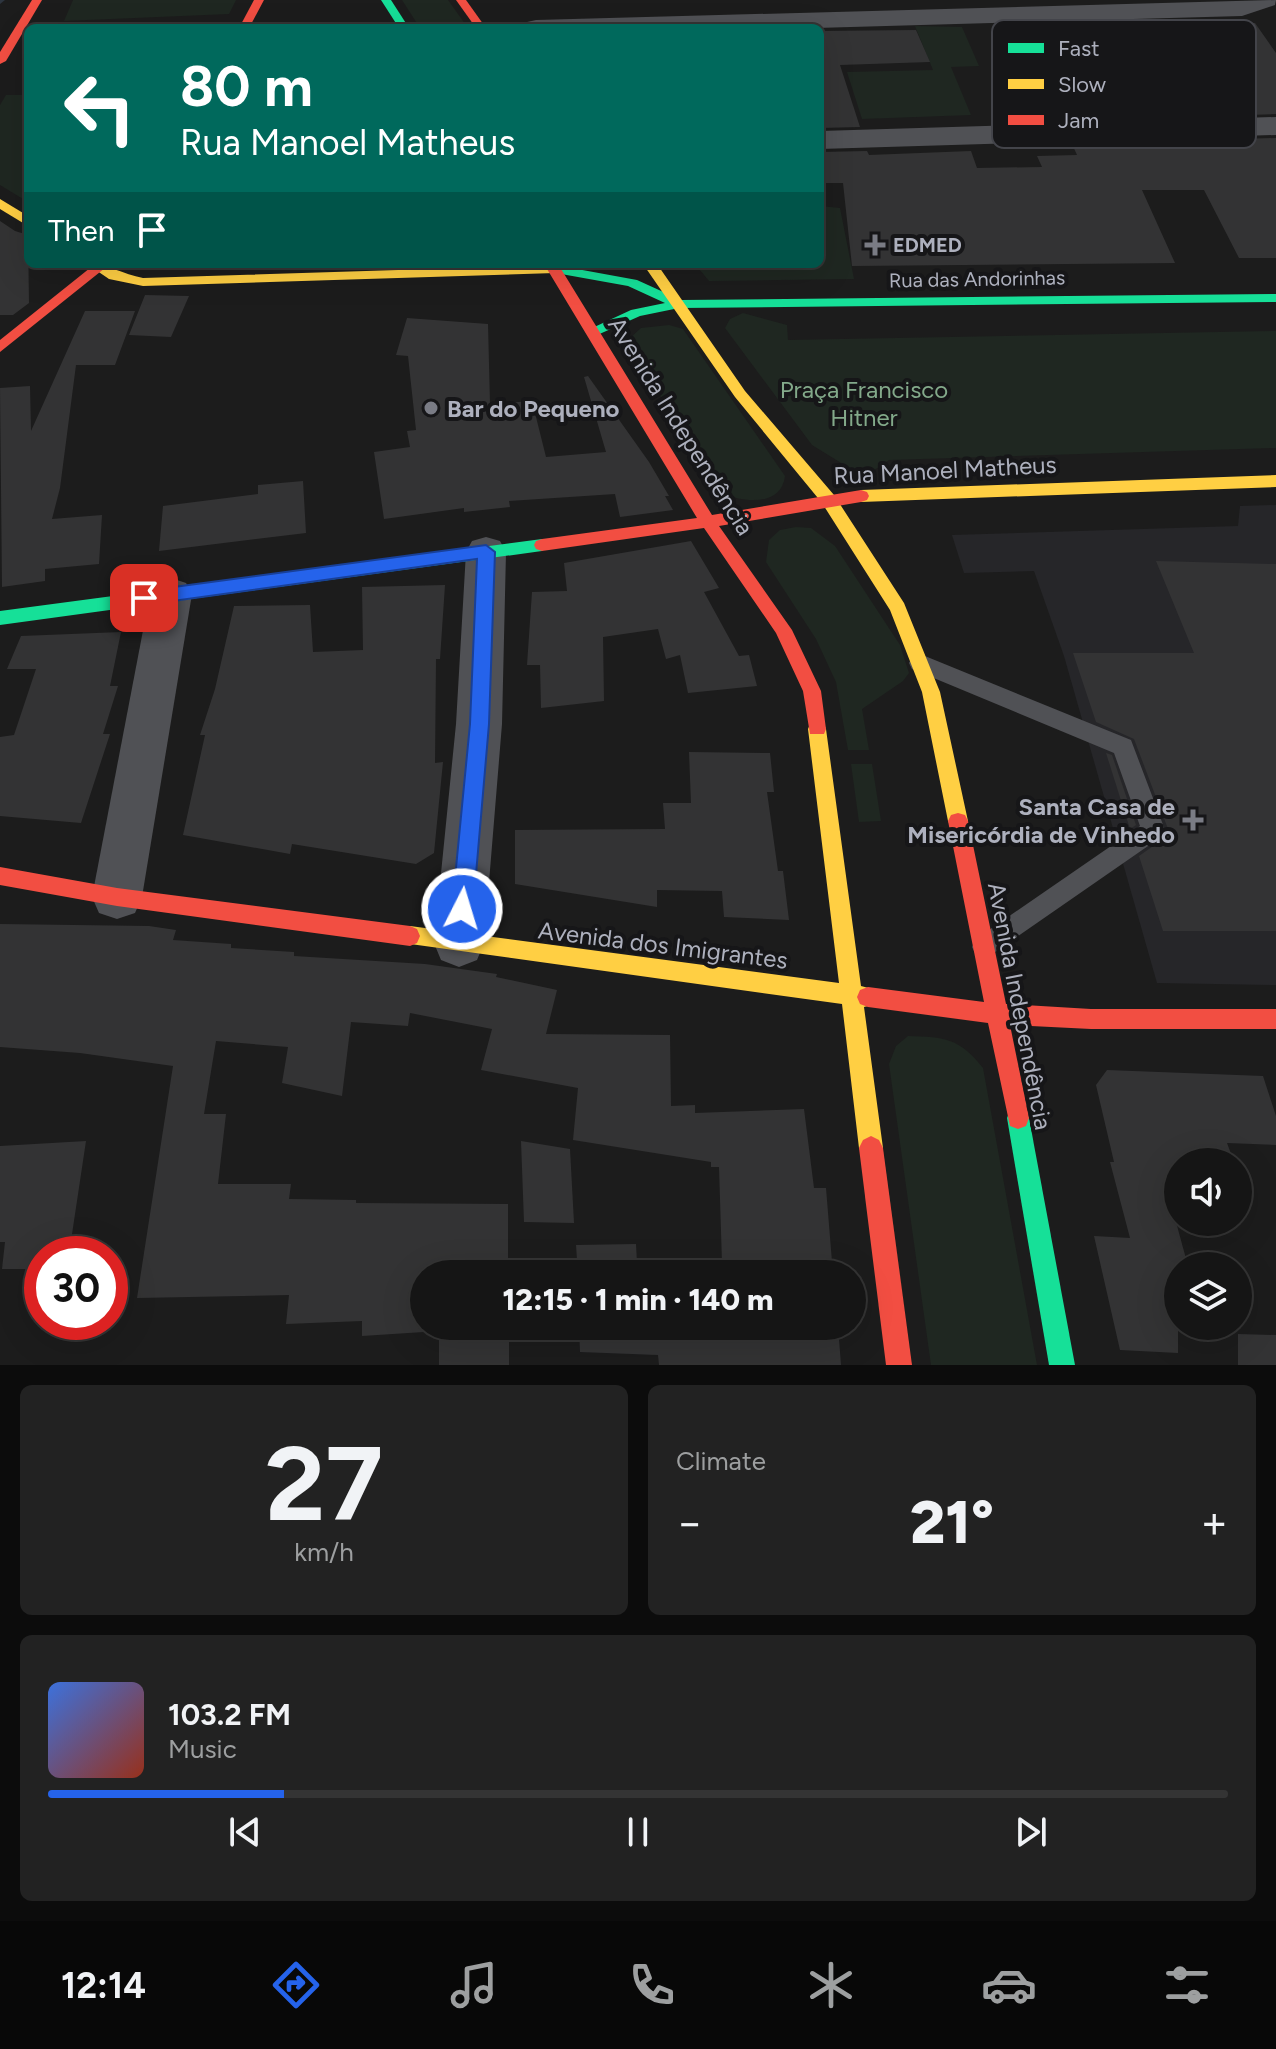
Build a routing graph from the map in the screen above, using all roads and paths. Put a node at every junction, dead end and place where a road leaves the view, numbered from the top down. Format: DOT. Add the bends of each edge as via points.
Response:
graph roads {
  1 [pos="37,0"];
  2 [pos="259,0"];
  3 [pos="386,0"];
  4 [pos="461,0"];
  5 [pos="1254,4"];
  6 [pos="246,24"];
  7 [pos="401,24"];
  8 [pos="478,24"];
  9 [pos="656,24"];
  10 [pos="1276,26"];
  11 [pos="0,61"];
  12 [pos="1276,126"];
  13 [pos="1256,127"];
  14 [pos="992,135"];
  15 [pos="824,140"];
  16 [pos="0,203"];
  17 [pos="24,219"];
  18 [pos="95,268"];
  19 [pos="103,268"];
  20 [pos="526,268"];
  21 [pos="554,268"];
  22 [pos="559,268"];
  23 [pos="653,268"];
  24 [pos="1276,298"];
  25 [pos="679,304"];
  26 [pos="595,332"];
  27 [pos="0,347"];
  28 [pos="1276,481"];
  29 [pos="828,499"];
  30 [pos="708,522"];
  31 [pos="486,552"];
  32 [pos="171,594"];
  33 [pos="0,618"];
  34 [pos="920,663"];
  35 [pos="0,876"];
  36 [pos="117,897"];
  37 [pos="459,943"];
  38 [pos="985,947"];
  39 [pos="851,994"];
  40 [pos="999,1014"];
  41 [pos="1276,1019"];
  42 [pos="899,1365"];
  43 [pos="1062,1365"];
  1 -- 11 [label="main road"];
  2 -- 6 [label="main road"];
  3 -- 7 [label="main road"];
  4 -- 8 [label="main road"];
  5 -- 9 [label="street"];
  5 -- 10 [label="street"];
  12 -- 13 [label="street"];
  14 -- 15 [label="street"];
  16 -- 17 [label="main road"];
  18 -- 27 [label="main road"];
  19 -- 20 [label="main road" via="143,282"];
  21 -- 26 [label="main road, Avenida Independência"];
  22 -- 25 [label="main road" via="649,286"];
  23 -- 25 [label="main road, Avenida Independência"];
  24 -- 25 [label="main road, Rua das Andorinhas"];
  25 -- 26 [label="main road, Rua das Andorinhas" via="662,304"];
  25 -- 29 [label="main road, Avenida Independência" via="740,394"];
  26 -- 30 [label="main road, Avenida Independência"];
  28 -- 29 [label="main road, Rua Manoel Matheus"];
  29 -- 30 [label="main road, Rua Manoel Matheus"];
  29 -- 34 [label="main road, Avenida Independência" via="898,608"];
  30 -- 31 [label="main road, Rua Manoel Matheus"];
  30 -- 39 [label="main road, Avenida Independência" via="783,630 812,691"];
  31 -- 32 [label="main road, Rua Manoel Matheus"];
  31 -- 37 [label="street" via="479,724"];
  32 -- 33 [label="main road, Rua Manoel Matheus"];
  32 -- 36 [label="street"];
  34 -- 38 [label="main road, Avenida Independência" via="931,692"];
  34 -- 38 [label="lane" via="1123,747 1153,830"];
  35 -- 36 [label="main road, Avenida dos Imigrantes"];
  36 -- 37 [label="main road, Avenida dos Imigrantes"];
  37 -- 39 [label="main road, Avenida dos Imigrantes"];
  38 -- 40 [label="main road, Avenida Independência"];
  39 -- 40 [label="main road, Avenida dos Imigrantes"];
  39 -- 42 [label="main road, Avenida Independência"];
  40 -- 41 [label="main road, Avenida dos Imigrantes"];
  40 -- 43 [label="main road, Avenida Independência"];
}
